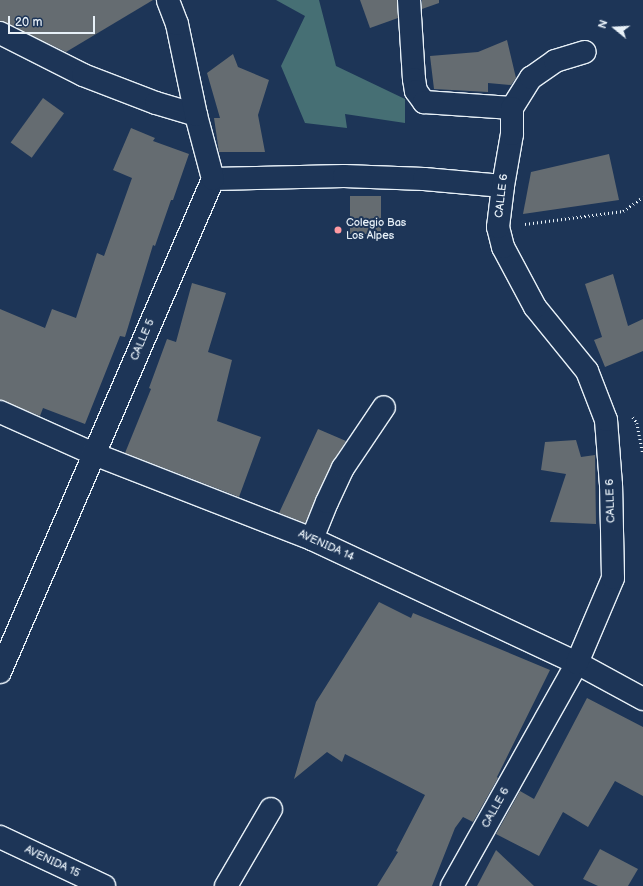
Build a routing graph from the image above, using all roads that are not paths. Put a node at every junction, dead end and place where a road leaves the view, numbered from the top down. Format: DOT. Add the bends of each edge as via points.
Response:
graph roads {
  1 [pos="168,0"];
  2 [pos="409,0"];
  3 [pos="0,33"];
  4 [pos="585,52"];
  5 [pos="512,108"];
  6 [pos="196,115"];
  7 [pos="213,179"];
  8 [pos="503,186"];
  9 [pos="384,407"];
  10 [pos="0,412"];
  11 [pos="94,454"];
  12 [pos="312,539"];
  13 [pos="577,663"];
  14 [pos="0,672"];
  15 [pos="643,699"];
  16 [pos="271,809"];
  17 [pos="0,838"];
  18 [pos="104,886"];
  19 [pos="226,886"];
  20 [pos="452,886"];
  1 -- 6 [label="street" via="177,24"];
  2 -- 5 [label="street" via="414,79 416,91 424,102"];
  3 -- 6 [label="street" via="83,75 156,103"];
  4 -- 5 [label="street" via="555,61 531,78"];
  5 -- 8 [label="street, CALLE 6" via="512,134"];
  6 -- 7 [label="street"];
  7 -- 8 [label="street" via="344,176 424,179"];
  7 -- 11 [label="street, CALLE 5"];
  8 -- 13 [label="street, CALLE 6" via="498,227 503,247 535,308 587,371 606,420 611,484 613,578"];
  9 -- 12 [label="street" via="343,468"];
  10 -- 11 [label="street, AVENIDA 14"];
  11 -- 12 [label="street, AVENIDA 14"];
  11 -- 14 [label="street, CALLE 5"];
  12 -- 13 [label="street, AVENIDA 14"];
  13 -- 15 [label="street, AVENIDA 14"];
  13 -- 20 [label="street, CALLE 6"];
  16 -- 19 [label="street"];
  17 -- 18 [label="street, AVENIDA 15"];
}
